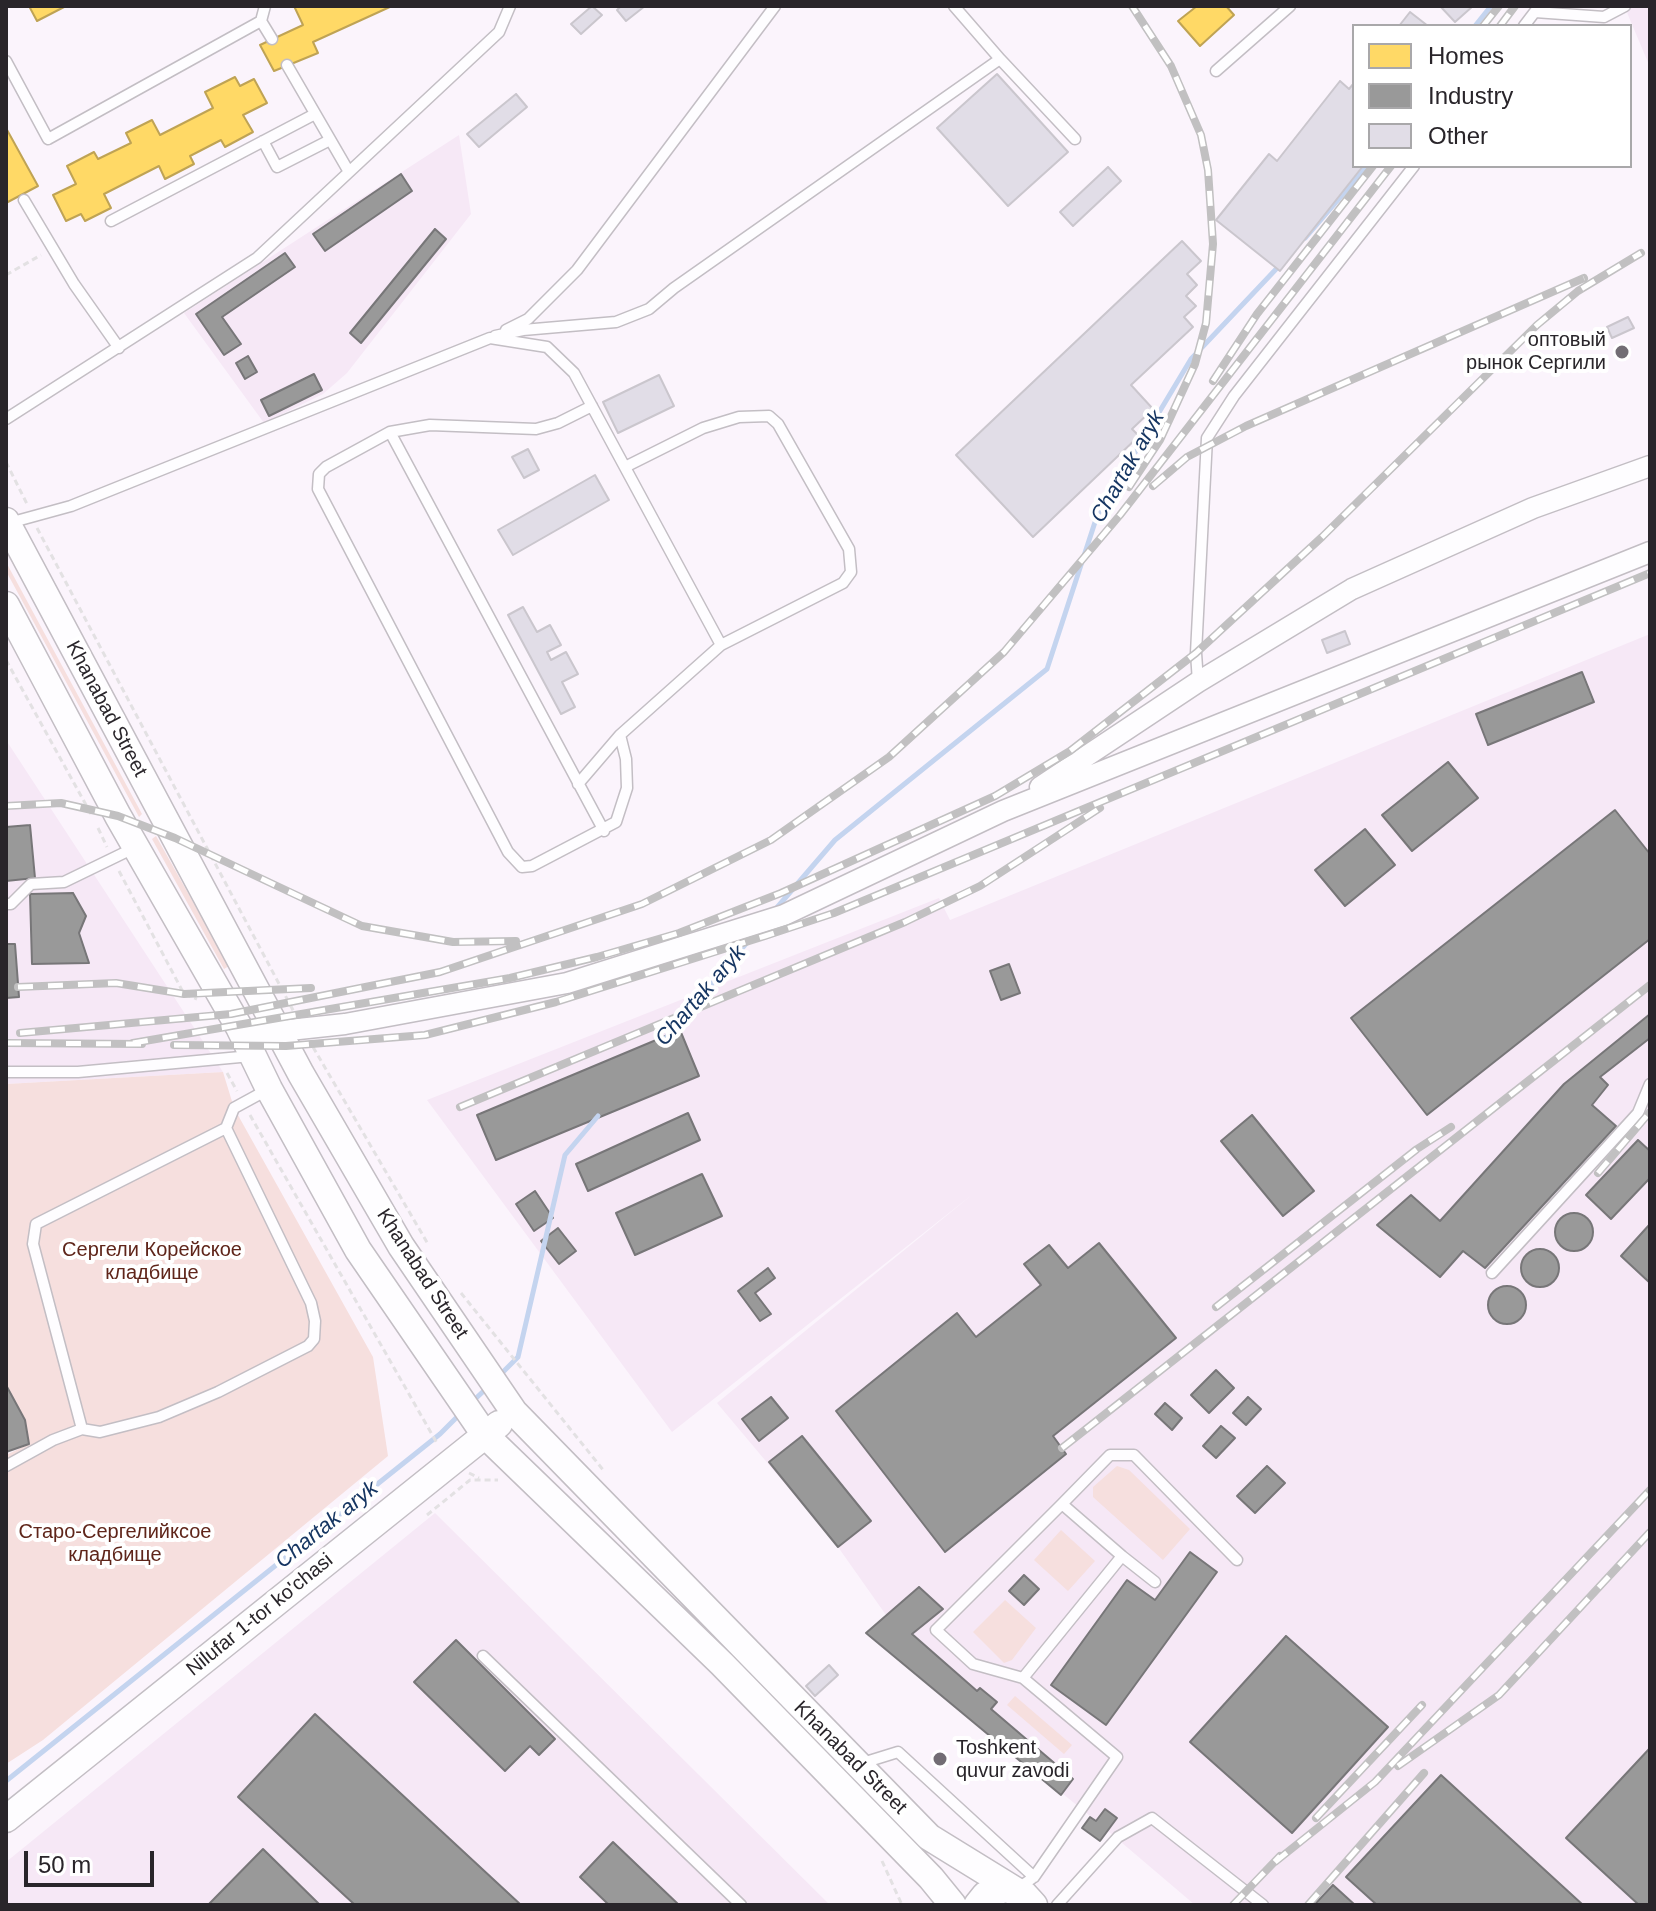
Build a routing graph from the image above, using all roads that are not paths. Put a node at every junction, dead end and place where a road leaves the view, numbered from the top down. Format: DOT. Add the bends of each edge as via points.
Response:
graph roads {
  1 [pos="265,6"];
  2 [pos="510,6"];
  3 [pos="775,6"];
  4 [pos="954,6"];
  5 [pos="1290,6"];
  6 [pos="1625,6"];
  7 [pos="1537,9"];
  8 [pos="261,21"];
  9 [pos="272,39"];
  10 [pos="1000,59"];
  11 [pos="6,61"];
  12 [pos="287,65"];
  13 [pos="1216,71"];
  14 [pos="315,114"];
  15 [pos="1075,139"];
  16 [pos="330,140"];
  17 [pos="263,141"];
  18 [pos="1412,168"];
  19 [pos="349,172"];
  20 [pos="24,200"];
  21 [pos="111,221"];
  22 [pos="490,338"];
  23 [pos="119,348"];
  24 [pos="592,406"];
  25 [pos="6,419"];
  26 [pos="390,432"];
  27 [pos="1650,466"];
  28 [pos="625,467"];
  29 [pos="15,520"];
  30 [pos="1650,552"];
  31 [pos="6,605"];
  32 [pos="721,645"];
  33 [pos="1198,682"];
  34 [pos="620,735"];
  35 [pos="578,784"];
  36 [pos="1003,811"];
  37 [pos="604,831"];
  38 [pos="124,853"];
  39 [pos="6,904"];
  40 [pos="291,1030"];
  41 [pos="248,1046"];
  42 [pos="6,1072"];
  43 [pos="1650,1084"];
  44 [pos="269,1089"];
  45 [pos="226,1128"];
  46 [pos="1492,1273"];
  47 [pos="514,1412"];
  48 [pos="82,1429"];
  49 [pos="485,1435"];
  50 [pos="6,1466"];
  51 [pos="1062,1504"];
  52 [pos="1122,1556"];
  53 [pos="1237,1560"];
  54 [pos="1155,1582"];
  55 [pos="732,1655"];
  56 [pos="483,1656"];
  57 [pos="1023,1678"];
  58 [pos="865,1765"];
  59 [pos="6,1819"];
  60 [pos="954,1856"];
  61 [pos="931,1878"];
  62 [pos="1039,1896"];
  63 [pos="741,1905"];
  64 [pos="953,1905"];
  65 [pos="977,1905"];
  66 [pos="1263,1905"];
  1 -- 8 [label="lane"];
  2 -- 19 [label="lane" via="499,32"];
  3 -- 22 [label="lane" via="577,270 528,319"];
  4 -- 10 [label="lane"];
  5 -- 13 [label="lane"];
  6 -- 7 [label="lane" via="1604,17"];
  8 -- 9 [label="lane"];
  8 -- 11 [label="lane" via="48,139"];
  10 -- 15 [label="lane"];
  10 -- 22 [label="lane" via="649,309 616,322"];
  12 -- 14 [label="lane"];
  14 -- 16 [label="lane"];
  14 -- 17 [label="lane"];
  16 -- 17 [label="lane" via="277,167"];
  16 -- 19 [label="lane"];
  17 -- 21 [label="lane"];
  18 -- 33 [label="lane" via="1207,438"];
  19 -- 23 [label="lane" via="257,258"];
  20 -- 23 [label="lane"];
  22 -- 24 [label="lane" via="547,347 574,373"];
  22 -- 29 [label="lane" via="71,506"];
  23 -- 25 [label="lane"];
  24 -- 26 [label="lane" via="536,429 430,425"];
  24 -- 28 [label="lane"];
  26 -- 35 [label="lane"];
  26 -- 37 [label="lane" via="326,467 317,480 320,498 508,852 522,867 532,866"];
  27 -- 33 [label="street" via="1533,508 1352,589"];
  28 -- 32 [label="lane"];
  28 -- 32 [label="lane" via="703,428 739,417 769,416 849,549 851,572 843,583"];
  29 -- 40 [label="street, Khanabad Street"];
  30 -- 36 [label="street"];
  31 -- 38 [label="street, Khanabad Street"];
  32 -- 34 [label="lane"];
  33 -- 36 [label="street"];
  34 -- 35 [label="lane"];
  34 -- 37 [label="lane" via="627,788 616,822"];
  35 -- 37 [label="lane"];
  36 -- 40 [label="street" via="784,915 664,954 467,1005"];
  38 -- 39 [label="lane" via="64,882 31,884"];
  38 -- 41 [label="street, Khanabad Street"];
  40 -- 41 [label="street"];
  40 -- 47 [label="street, Khanabad Street" via="401,1246"];
  41 -- 42 [label="lane" via="225,1059 78,1072"];
  41 -- 44 [label="street, Khanabad Street"];
  43 -- 46 [label="lane" via="1638,1113"];
  44 -- 45 [label="lane" via="234,1108"];
  44 -- 49 [label="street, Khanabad Street" via="358,1250"];
  45 -- 48 [label="lane" via="40,1219 32,1230"];
  45 -- 48 [label="lane" via="311,1303 314,1339 218,1392 159,1417 100,1432"];
  47 -- 49 [label="street, Nilufar 1-tor ko'chasi"];
  47 -- 55 [label="street, Khanabad Street"];
  48 -- 50 [label="lane"];
  49 -- 55 [label="street, Khanabad Street"];
  49 -- 59 [label="street, Nilufar 1-tor ko'chasi"];
  51 -- 52 [label="lane"];
  51 -- 53 [label="lane" via="1110,1455 1134,1455"];
  51 -- 57 [label="lane" via="936,1630 973,1664"];
  52 -- 54 [label="lane"];
  52 -- 57 [label="lane"];
  55 -- 58 [label="street, Khanabad Street"];
  55 -- 61 [label="street, Khanabad Street"];
  56 -- 63 [label="lane"];
  57 -- 62 [label="lane" via="1117,1757"];
  58 -- 60 [label="street, Khanabad Street" via="929,1837"];
  58 -- 62 [label="lane" via="898,1752"];
  60 -- 61 [label="street" via="948,1872"];
  60 -- 62 [label="street, Khanabad Street"];
  61 -- 64 [label="street, Khanabad Street"];
  62 -- 65 [label="street" via="994,1891"];
  62 -- 66 [label="lane" via="1152,1818"];
}
